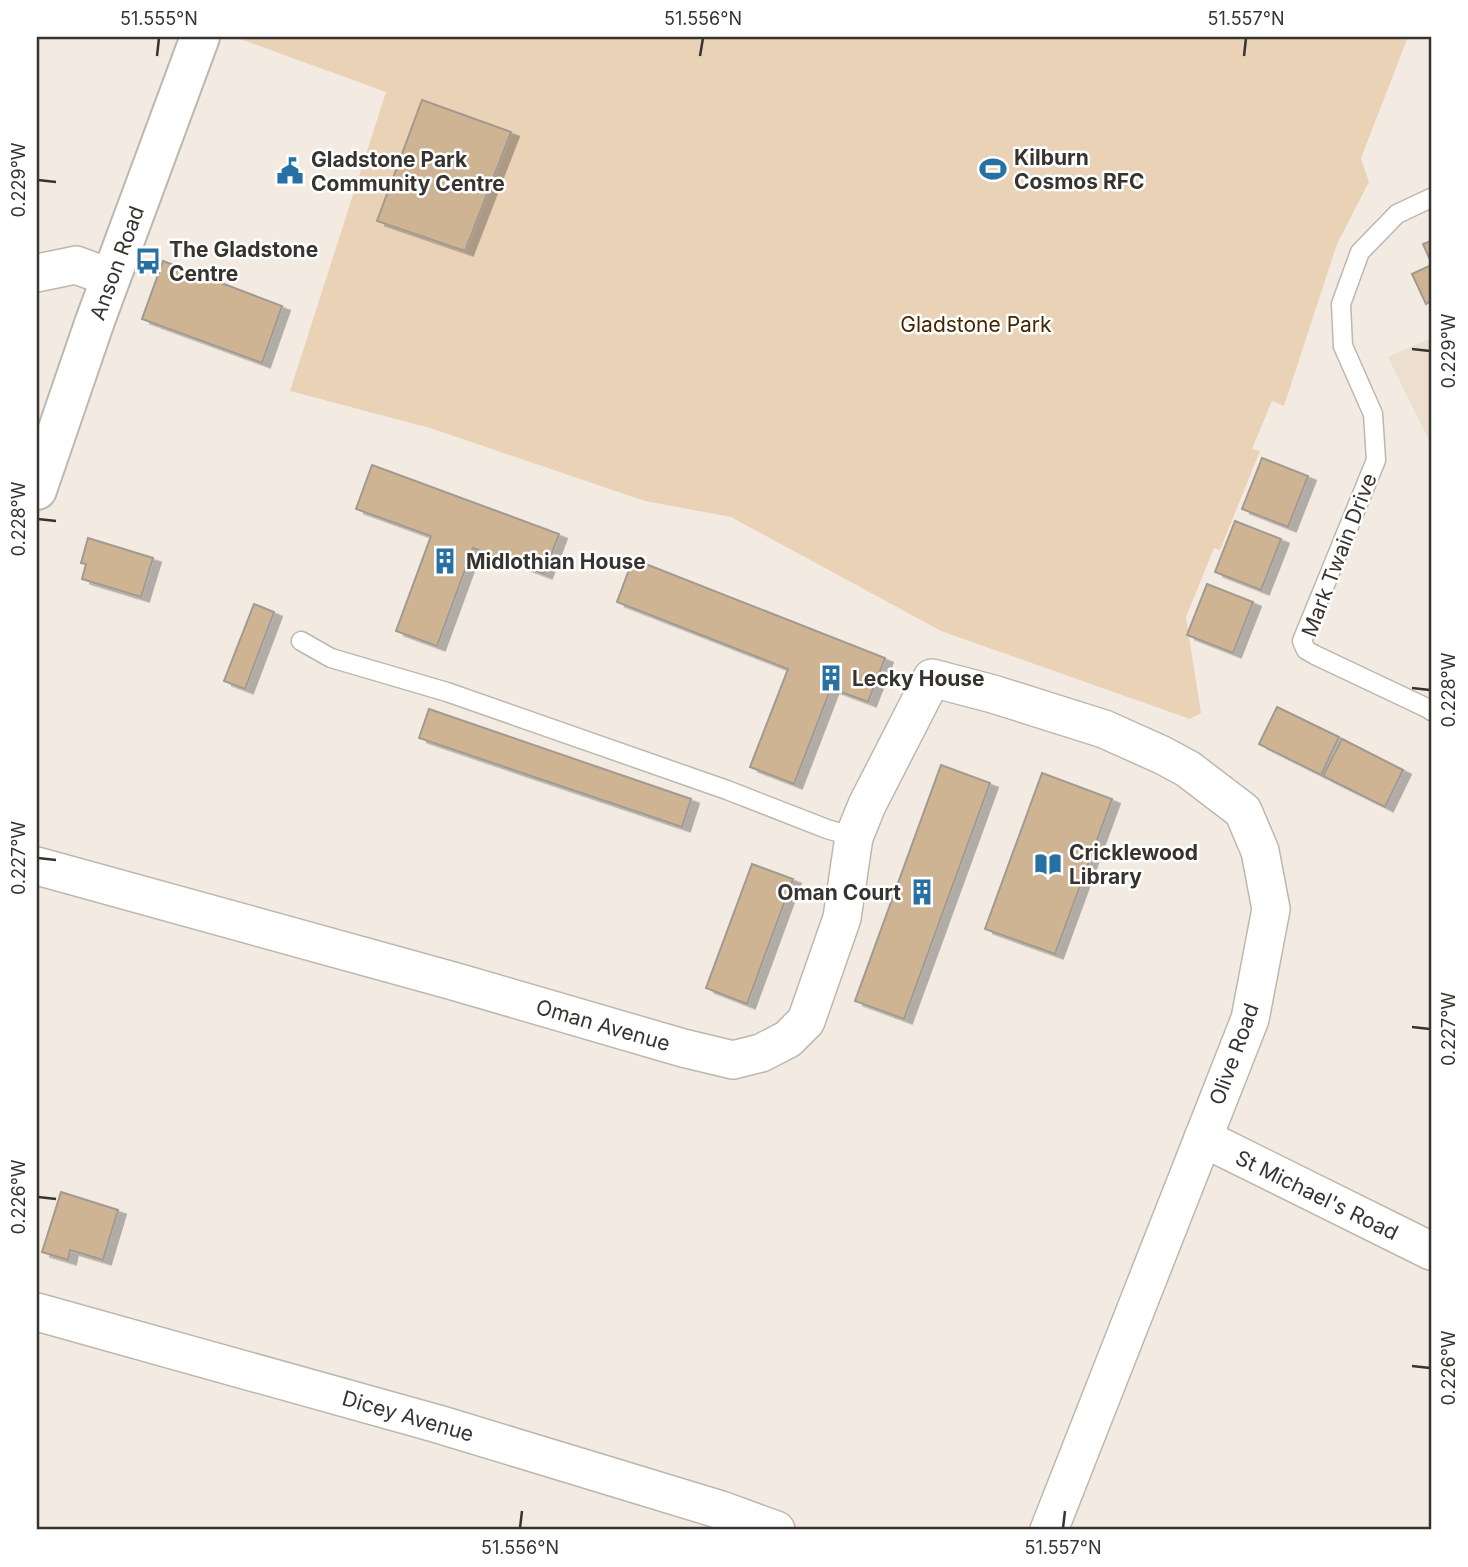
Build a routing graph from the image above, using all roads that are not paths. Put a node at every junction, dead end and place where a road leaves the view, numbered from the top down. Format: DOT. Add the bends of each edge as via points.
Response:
graph roads {
  1 [pos="200,37"];
  2 [pos="1431,198"];
  3 [pos="37,272"];
  4 [pos="111,278"];
  5 [pos="37,490"];
  6 [pos="301,641"];
  7 [pos="932,678"];
  8 [pos="1431,711"];
  9 [pos="854,838"];
  10 [pos="37,866"];
  11 [pos="1203,1138"];
  12 [pos="1431,1251"];
  13 [pos="37,1312"];
  14 [pos="776,1530"];
  15 [pos="1049,1530"];
  1 -- 4 [label="street, Anson Road"];
  2 -- 8 [label="lane, Mark Twain Drive" via="1396,214 1360,251 1341,304 1343,346 1373,414 1376,460 1302,641 1315,655"];
  3 -- 4 [label="street" via="76,265"];
  4 -- 5 [label="street, Anson Road"];
  6 -- 9 [label="lane" via="331,658 447,692"];
  7 -- 9 [label="street, Oman Avenue"];
  7 -- 11 [label="street, Olive Road" via="1104,729 1188,769 1243,811 1260,851 1271,909 1250,1019"];
  9 -- 10 [label="street, Oman Avenue" via="842,918 806,1021 788,1039 761,1053 733,1059"];
  11 -- 12 [label="street, St Michael's Road"];
  11 -- 15 [label="street, Olive Road"];
  13 -- 14 [label="street, Dicey Avenue" via="438,1424"];
}
